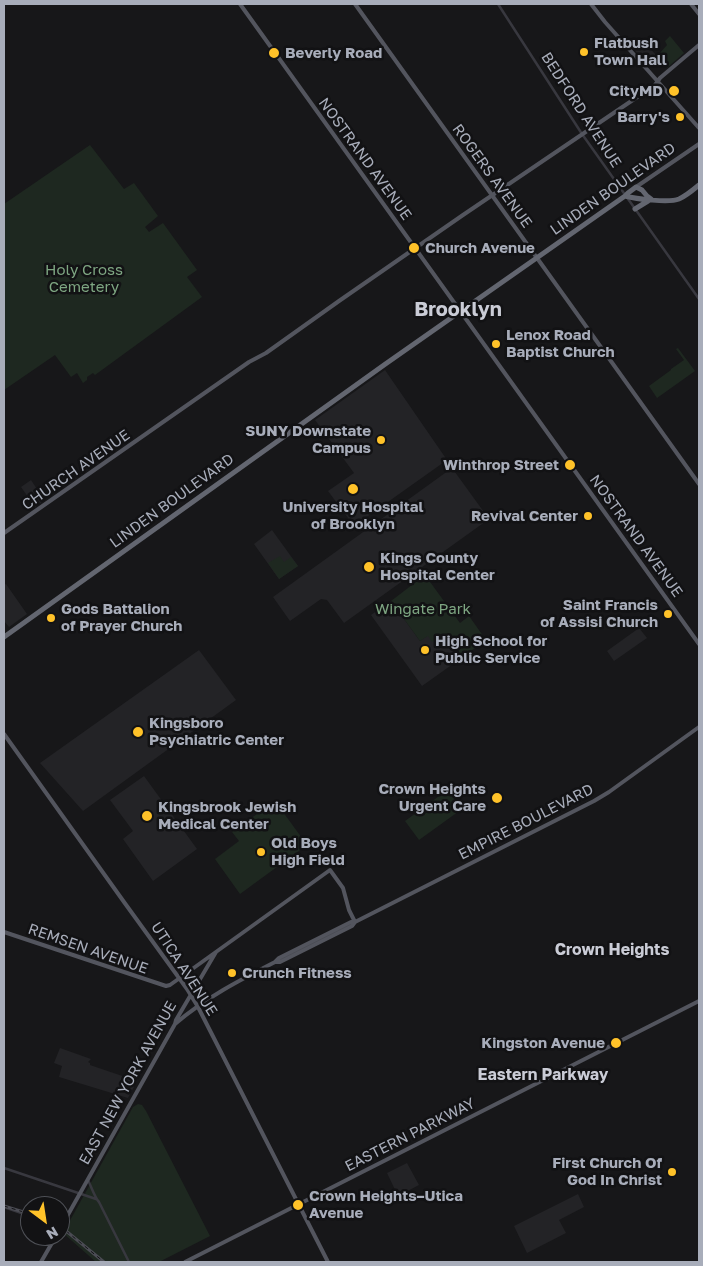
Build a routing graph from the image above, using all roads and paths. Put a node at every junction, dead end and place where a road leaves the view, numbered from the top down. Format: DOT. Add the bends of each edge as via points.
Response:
graph roads {
  1 [pos="240,4"];
  2 [pos="355,4"];
  3 [pos="498,4"];
  4 [pos="591,4"];
  5 [pos="692,4"];
  6 [pos="699,14"];
  7 [pos="699,45"];
  8 [pos="658,81"];
  9 [pos="699,128"];
  10 [pos="582,134"];
  11 [pos="699,144"];
  12 [pos="699,185"];
  13 [pos="636,187"];
  14 [pos="492,195"];
  15 [pos="626,196"];
  16 [pos="651,199"];
  17 [pos="635,210"];
  18 [pos="415,248"];
  19 [pos="537,258"];
  20 [pos="699,299"];
  21 [pos="461,311"];
  22 [pos="699,484"];
  23 [pos="4,533"];
  24 [pos="4,637"];
  25 [pos="699,644"];
  26 [pos="699,727"];
  27 [pos="4,734"];
  28 [pos="355,922"];
  29 [pos="4,932"];
  30 [pos="217,950"];
  31 [pos="179,978"];
  32 [pos="166,986"];
  33 [pos="191,996"];
  34 [pos="699,1001"];
  35 [pos="198,1007"];
  36 [pos="175,1024"];
  37 [pos="4,1168"];
  38 [pos="88,1179"];
  39 [pos="80,1194"];
  40 [pos="96,1200"];
  41 [pos="298,1205"];
  42 [pos="4,1207"];
  43 [pos="70,1210"];
  44 [pos="20,1213"];
  45 [pos="50,1246"];
  46 [pos="41,1262"];
  47 [pos="129,1262"];
  48 [pos="185,1262"];
  49 [pos="328,1262"];
  1 -- 18 [label="main road, NOSTRAND AVENUE"];
  2 -- 14 [label="main road, ROGERS AVENUE"];
  3 -- 10 [label="street, BEDFORD AVENUE"];
  4 -- 8 [label="main road"];
  5 -- 6 [label="main road"];
  7 -- 8 [label="main road, CHURCH AVENUE"];
  8 -- 9 [label="main road"];
  8 -- 10 [label="main road, CHURCH AVENUE"];
  10 -- 14 [label="main road, CHURCH AVENUE"];
  10 -- 15 [label="street, BEDFORD AVENUE"];
  11 -- 13 [label="main road, LINDEN BOULEVARD"];
  12 -- 16 [label="highway" via="673,201"];
  13 -- 15 [label="highway, LINDEN BOULEVARD"];
  13 -- 16 [label="highway"];
  14 -- 18 [label="main road, CHURCH AVENUE"];
  14 -- 19 [label="main road, ROGERS AVENUE"];
  15 -- 16 [label="highway"];
  15 -- 17 [label="street, BEDFORD AVENUE"];
  15 -- 19 [label="highway, LINDEN BOULEVARD"];
  16 -- 17 [label="highway"];
  17 -- 20 [label="street, BEDFORD AVENUE"];
  18 -- 21 [label="main road, NOSTRAND AVENUE"];
  18 -- 23 [label="main road, CHURCH AVENUE"];
  19 -- 21 [label="highway, LINDEN BOULEVARD"];
  19 -- 22 [label="main road, ROGERS AVENUE"];
  21 -- 24 [label="highway, LINDEN BOULEVARD"];
  21 -- 25 [label="main road, NOSTRAND AVENUE"];
  26 -- 28 [label="main road, EMPIRE BOULEVARD" via="597,800"];
  27 -- 31 [label="main road, UTICA AVENUE"];
  28 -- 30 [label="main road, EAST NEW YORK AVENUE" via="343,888 330,870"];
  28 -- 35 [label="main road, EMPIRE BOULEVARD" via="279,958"];
  29 -- 32 [label="main road, REMSEN AVENUE"];
  30 -- 31 [label="main road, EAST NEW YORK AVENUE"];
  30 -- 33 [label="main road, EAST NEW YORK AVENUE"];
  31 -- 32 [label="main road, EAST NEW YORK AVENUE"];
  31 -- 33 [label="main road, UTICA AVENUE"];
  33 -- 35 [label="main road, UTICA AVENUE"];
  33 -- 36 [label="main road, EAST NEW YORK AVENUE"];
  34 -- 41 [label="main road, EASTERN PARKWAY"];
  35 -- 36 [label="main road, EMPIRE BOULEVARD"];
  35 -- 41 [label="main road, UTICA AVENUE"];
  36 -- 38 [label="main road, EAST NEW YORK AVENUE"];
  37 -- 39 [label="street"];
  38 -- 39 [label="main road, EAST NEW YORK AVENUE"];
  38 -- 40 [label="street"];
  39 -- 40 [label="street"];
  39 -- 43 [label="main road, EAST NEW YORK AVENUE"];
  40 -- 47 [label="street"];
  41 -- 48 [label="main road, EASTERN PARKWAY"];
  41 -- 49 [label="main road, UTICA AVENUE"];
  42 -- 44 [label="street"];
  45 -- 46 [label="main road"];
}
